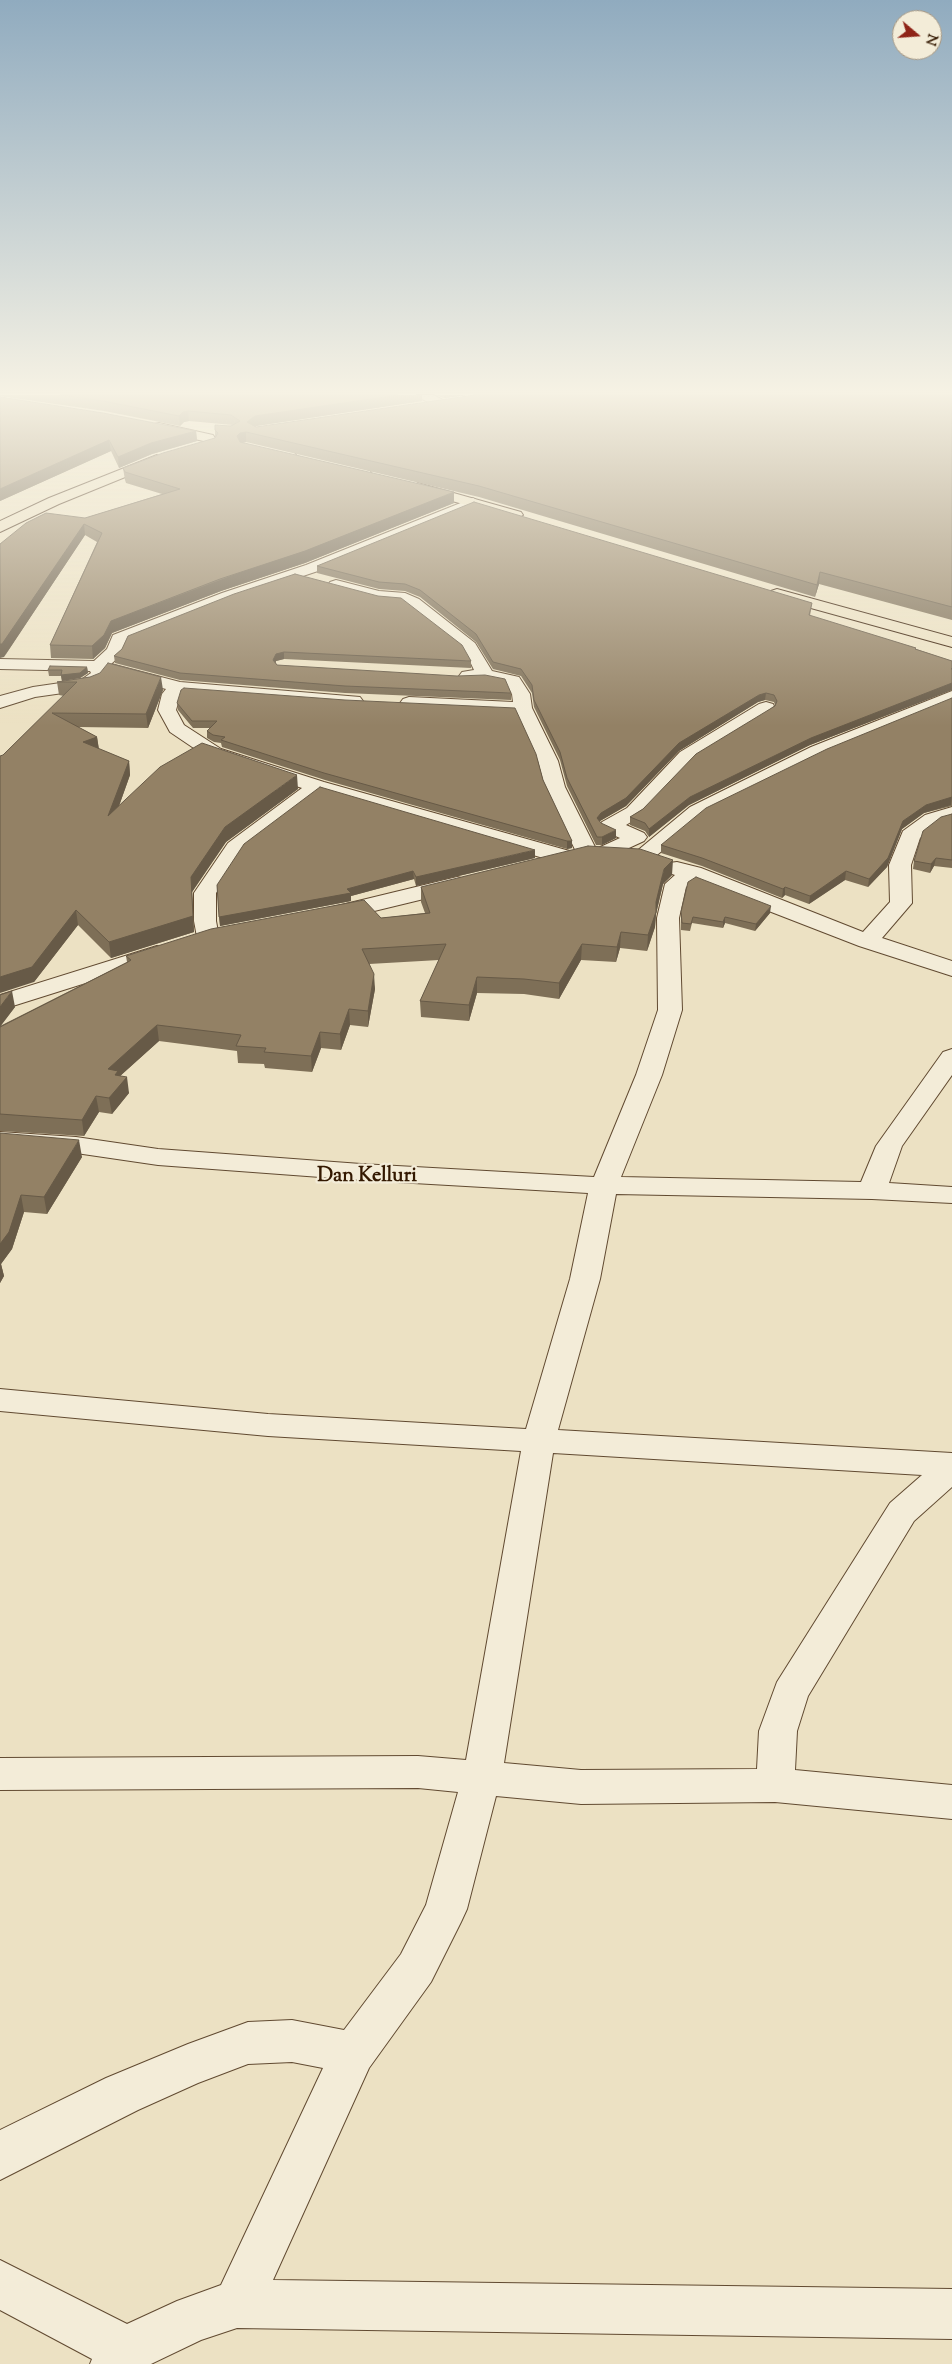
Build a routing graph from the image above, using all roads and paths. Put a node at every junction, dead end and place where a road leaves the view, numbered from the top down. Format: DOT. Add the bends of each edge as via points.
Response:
graph roads {
  1 [pos="45,505"];
  2 [pos="465,505"];
  3 [pos="484,505"];
  4 [pos="529,519"];
  5 [pos="0,526"];
  6 [pos="295,574"];
  7 [pos="764,590"];
  8 [pos="952,642"];
  9 [pos="0,664"];
  10 [pos="98,666"];
  11 [pos="485,675"];
  12 [pos="447,676"];
  13 [pos="180,687"];
  14 [pos="952,696"];
  15 [pos="0,702"];
  16 [pos="523,708"];
  17 [pos="766,708"];
  18 [pos="317,786"];
  19 [pos="952,813"];
  20 [pos="595,854"];
  21 [pos="642,856"];
  22 [pos="564,857"];
  23 [pos="527,866"];
  24 [pos="694,874"];
  25 [pos="481,878"];
  26 [pos="313,917"];
  27 [pos="867,941"];
  28 [pos="952,969"];
  29 [pos="0,1003"];
  30 [pos="952,1057"];
  31 [pos="0,1140"];
  32 [pos="604,1185"];
  33 [pos="872,1191"];
  34 [pos="952,1195"];
  35 [pos="0,1400"];
  36 [pos="539,1440"];
  37 [pos="952,1467"];
  38 [pos="0,1774"];
  39 [pos="482,1777"];
  40 [pos="775,1785"];
  41 [pos="952,1802"];
  42 [pos="353,2053"];
  43 [pos="0,2157"];
  44 [pos="0,2284"];
  45 [pos="237,2304"];
  46 [pos="952,2314"];
  47 [pos="120,2357"];
  1 -- 5 [label="main road"];
  2 -- 6 [label="street"];
  3 -- 4 [label="main road"];
  6 -- 10 [label="street" via="228,596 119,639 115,651"];
  6 -- 11 [label="street" via="414,602 468,647"];
  7 -- 8 [label="main road"];
  9 -- 10 [label="street"];
  10 -- 13 [label="street"];
  10 -- 15 [label="street" via="100,674 85,685 33,692"];
  11 -- 12 [label="street"];
  11 -- 16 [label="street" via="513,682 522,694"];
  13 -- 16 [label="street" via="380,702"];
  13 -- 18 [label="street" via="171,694 167,710 178,728 194,741 214,752"];
  14 -- 21 [label="street" via="818,751 697,811"];
  16 -- 20 [label="street" via="548,761 555,788"];
  17 -- 20 [label="street" via="687,756 634,812 609,826 637,837"];
  18 -- 22 [label="street"];
  18 -- 29 [label="street" via="235,847 205,893 202,940"];
  19 -- 27 [label="street" via="932,819 910,835 900,865 901,903"];
  20 -- 21 [label="street"];
  20 -- 22 [label="street"];
  21 -- 24 [label="street"];
  22 -- 23 [label="street"];
  24 -- 27 [label="street"];
  24 -- 32 [label="street" via="676,884 668,918 670,1010 649,1075"];
  25 -- 26 [label="street"];
  27 -- 28 [label="street"];
  30 -- 33 [label="street" via="889,1146"];
  31 -- 32 [label="street" via="76,1145 158,1157"];
  32 -- 33 [label="street"];
  32 -- 36 [label="street" via="585,1279"];
  33 -- 34 [label="street"];
  35 -- 36 [label="street" via="268,1425"];
  36 -- 37 [label="street"];
  36 -- 39 [label="street"];
  37 -- 40 [label="street" via="902,1512 790,1693 778,1732"];
  38 -- 39 [label="street" via="418,1772"];
  39 -- 40 [label="street" via="581,1788"];
  39 -- 42 [label="street" via="446,1909 416,1968"];
  40 -- 41 [label="street"];
  42 -- 43 [label="street" via="292,2041 248,2043 122,2094 21,2143"];
  42 -- 45 [label="street"];
  44 -- 47 [label="street"];
  45 -- 46 [label="street"];
  45 -- 47 [label="street" via="194,2318"];
}
